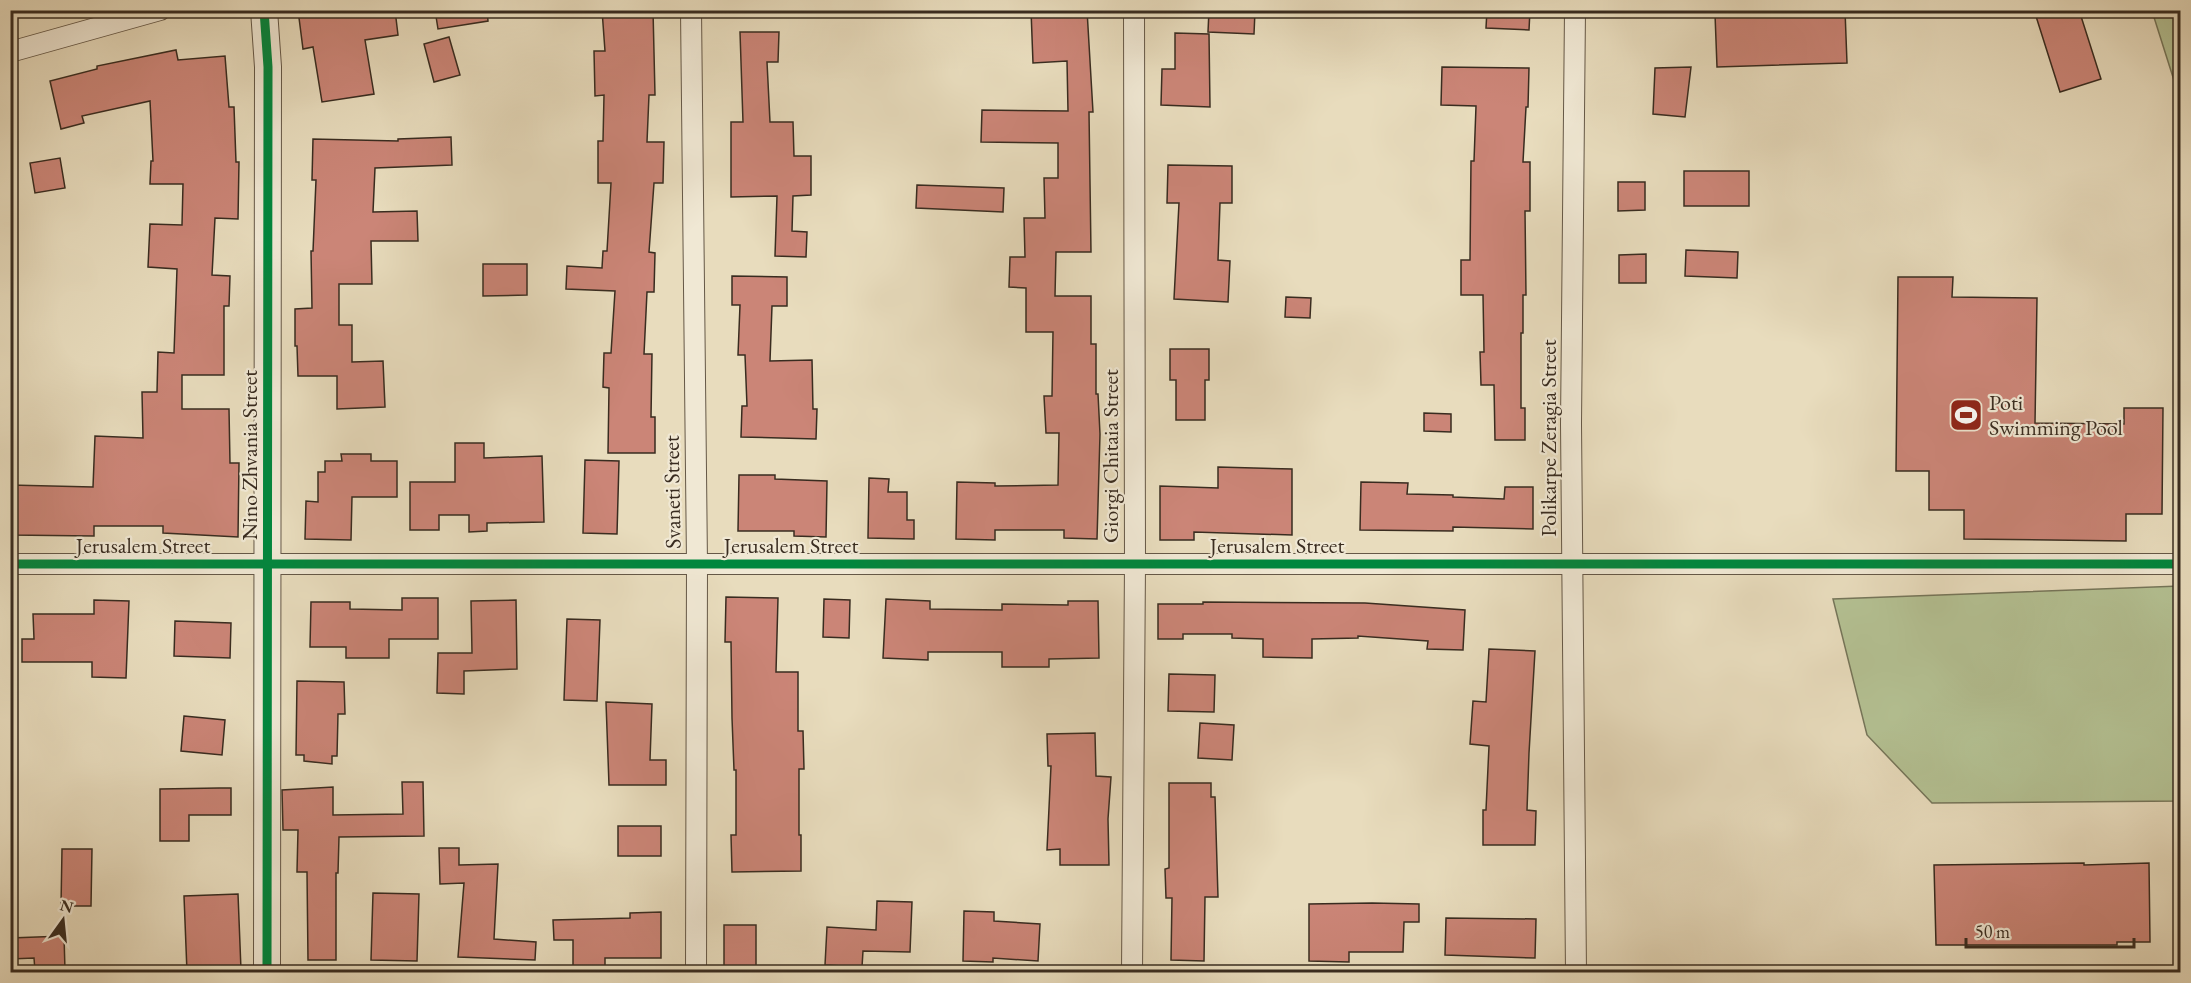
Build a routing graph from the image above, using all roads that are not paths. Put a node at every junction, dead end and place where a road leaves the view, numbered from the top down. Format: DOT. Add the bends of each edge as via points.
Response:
graph roads {
  1 [pos="160,10"];
  2 [pos="264,10"];
  3 [pos="691,10"];
  4 [pos="1134,10"];
  5 [pos="1575,10"];
  6 [pos="10,52"];
  7 [pos="10,564"];
  8 [pos="268,564"];
  9 [pos="697,564"];
  10 [pos="1135,564"];
  11 [pos="1572,564"];
  12 [pos="2181,564"];
  13 [pos="267,972"];
  14 [pos="696,972"];
  15 [pos="1132,972"];
  16 [pos="1576,972"];
  1 -- 6 [label="street"];
  2 -- 8 [label="street, Nino Zhvania Street" via="268,67"];
  3 -- 9 [label="street, Svaneti Street"];
  4 -- 10 [label="street, Giorgi Chitaia Street"];
  5 -- 11 [label="street, Polikarpe Zeragia Street"];
  7 -- 8 [label="street, Jerusalem Street"];
  8 -- 9 [label="street, Jerusalem Street"];
  8 -- 13 [label="street, Nino Zhvania Street"];
  9 -- 10 [label="street, Jerusalem Street"];
  9 -- 14 [label="street, Svaneti Street"];
  10 -- 11 [label="street, Jerusalem Street"];
  10 -- 15 [label="street, Giorgi Chitaia Street"];
  11 -- 12 [label="street, Jerusalem Street"];
  11 -- 16 [label="street, Polikarpe Zeragia Street"];
}
